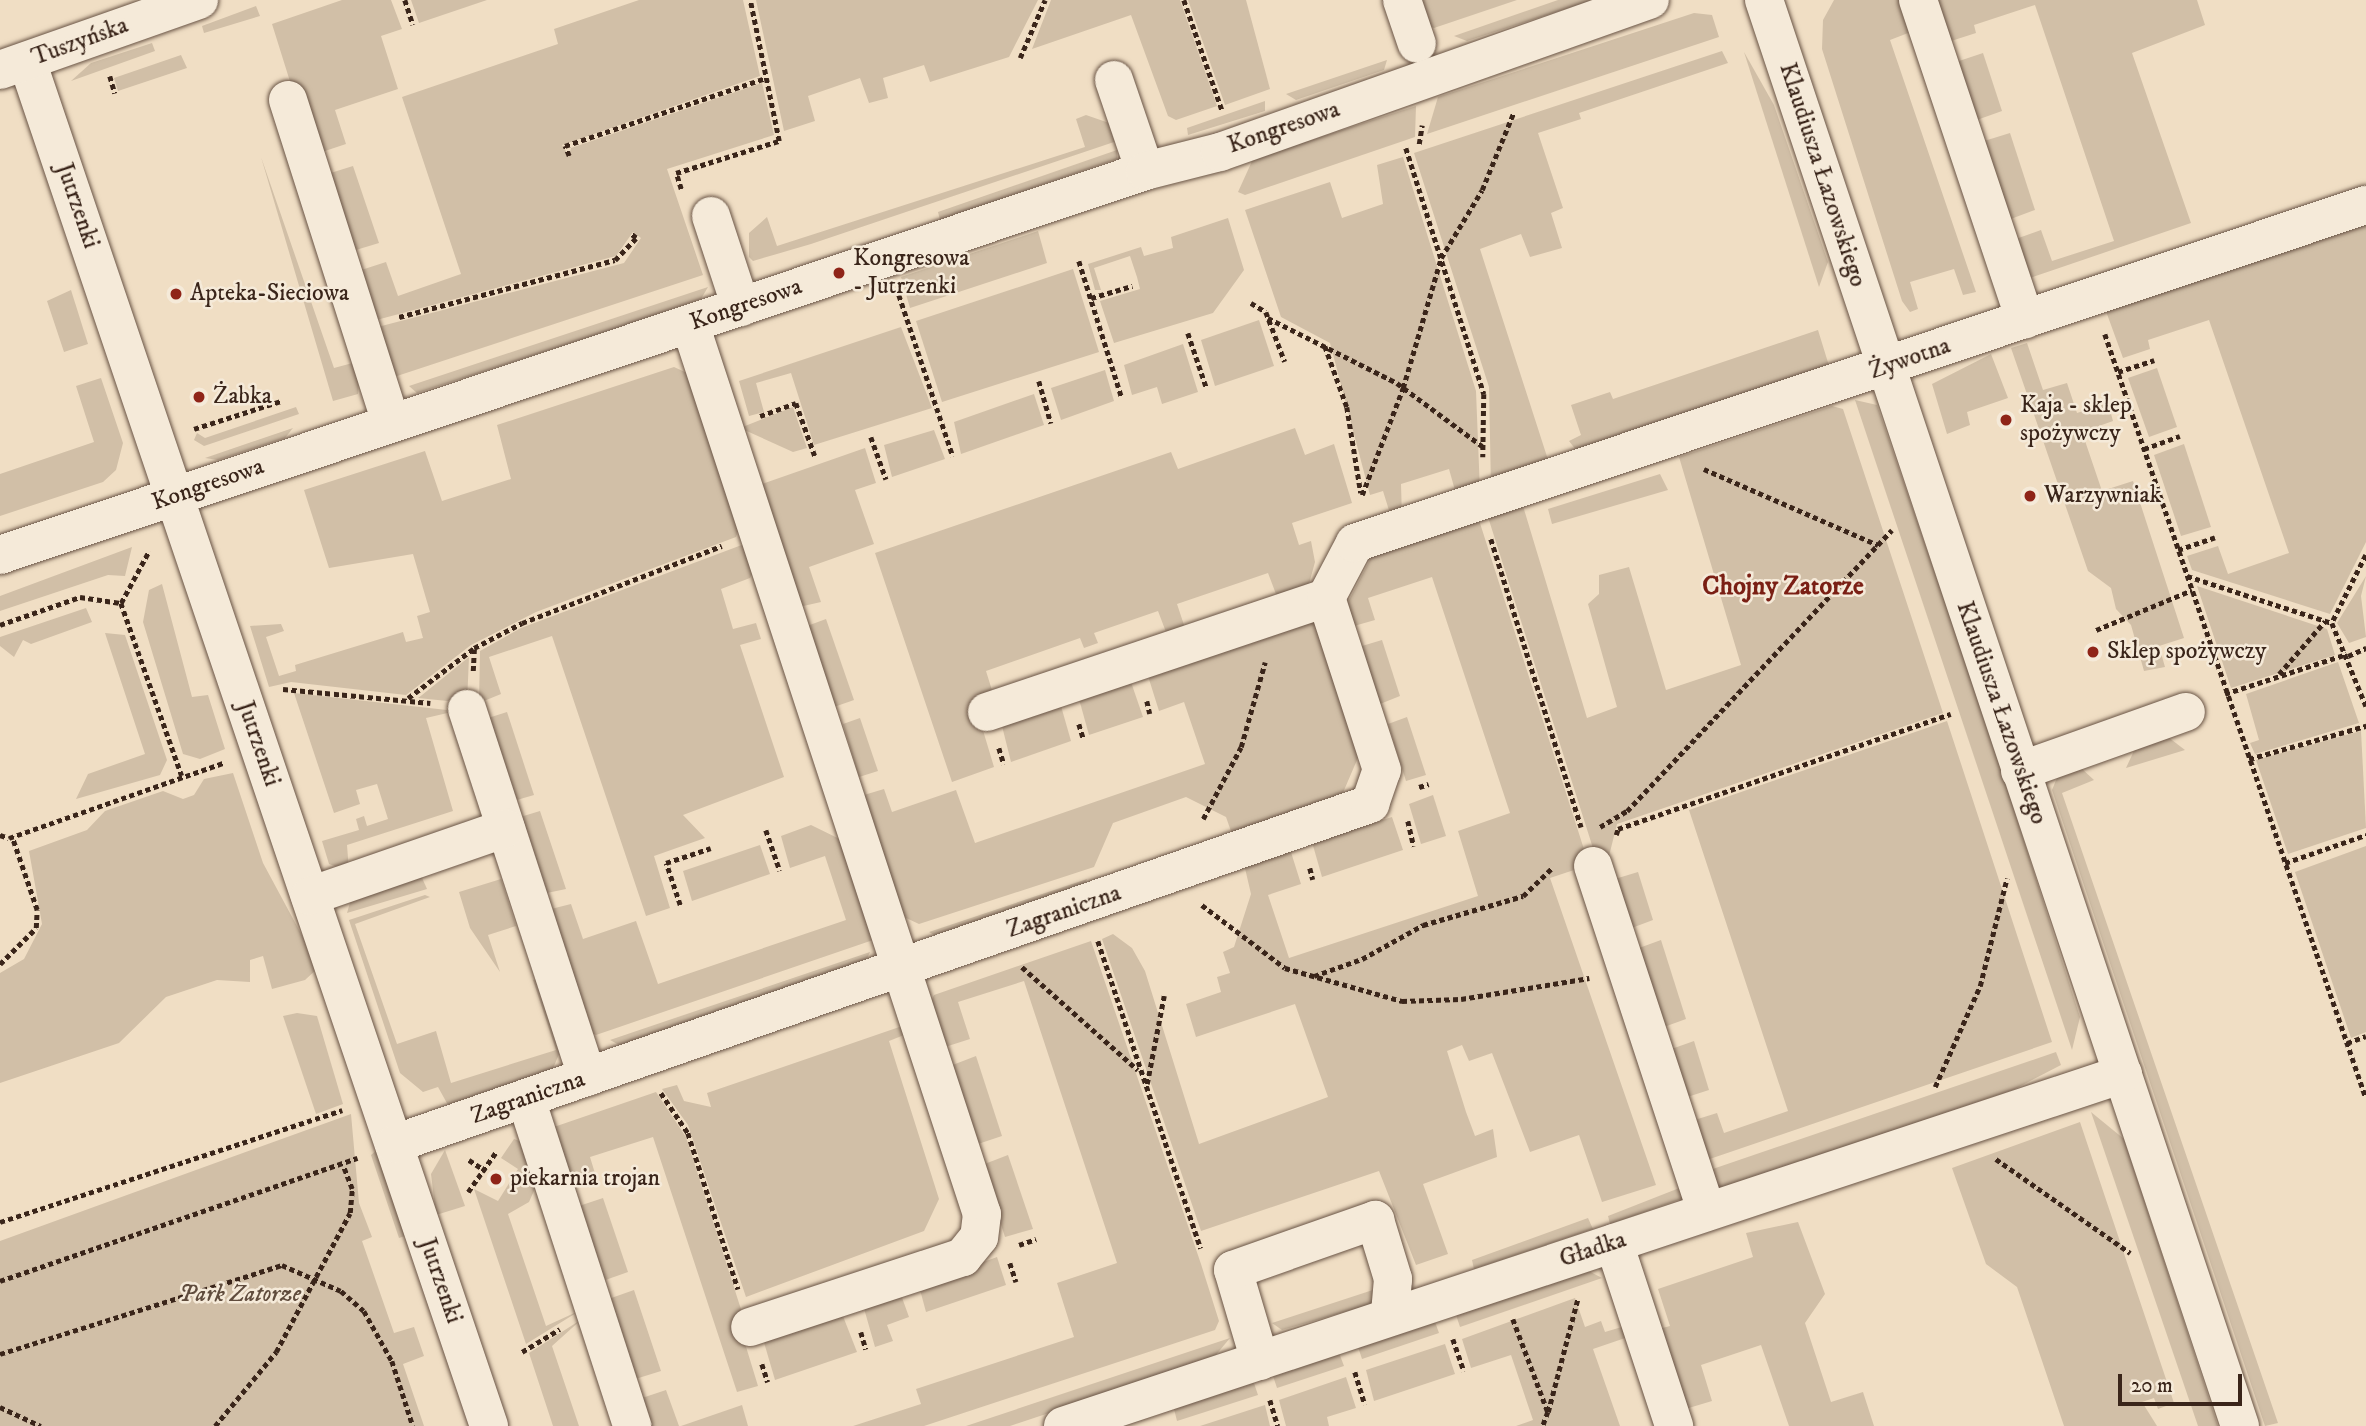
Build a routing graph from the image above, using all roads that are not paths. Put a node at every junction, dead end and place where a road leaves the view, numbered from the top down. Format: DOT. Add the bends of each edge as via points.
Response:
graph roads {
  1 [pos="199,0"];
  2 [pos="1402,0"];
  3 [pos="1650,0"];
  4 [pos="1764,0"];
  5 [pos="1918,0"];
  6 [pos="1417,44"];
  7 [pos="14,66"];
  8 [pos="1114,80"];
  9 [pos="288,100"];
  10 [pos="1145,171"];
  11 [pos="2366,205"];
  12 [pos="711,216"];
  13 [pos="741,307"];
  14 [pos="2025,320"];
  15 [pos="691,324"];
  16 [pos="1885,367"];
  17 [pos="391,423"];
  18 [pos="175,497"];
  19 [pos="0,555"];
  20 [pos="1326,598"];
  21 [pos="467,709"];
  22 [pos="987,712"];
  23 [pos="2186,712"];
  24 [pos="2020,771"];
  25 [pos="506,828"];
  26 [pos="1578,855"];
  27 [pos="310,896"];
  28 [pos="904,968"];
  29 [pos="2123,1074"];
  30 [pos="587,1077"];
  31 [pos="526,1098"];
  32 [pos="392,1137"];
  33 [pos="1707,1212"];
  34 [pos="1614,1243"];
  35 [pos="1390,1317"];
  36 [pos="750,1327"];
  37 [pos="1264,1378"];
  38 [pos="489,1426"];
  39 [pos="632,1426"];
  40 [pos="1063,1426"];
  41 [pos="1674,1426"];
  42 [pos="2240,1426"];
  1 -- 7 [label="street, Tuszyńska"];
  2 -- 6 [label="street"];
  3 -- 10 [label="street, Kongresowa" via="1220,152"];
  4 -- 16 [label="street, Klaudiusza Łazowskiego"];
  5 -- 14 [label="street"];
  7 -- 18 [label="street, Jutrzenki"];
  8 -- 10 [label="street"];
  9 -- 17 [label="street"];
  10 -- 13 [label="street, Kongresowa"];
  11 -- 14 [label="street, Żywotna"];
  12 -- 13 [label="street"];
  13 -- 15 [label="street, Kongresowa"];
  14 -- 16 [label="street, Żywotna"];
  15 -- 17 [label="street, Kongresowa"];
  15 -- 28 [label="street"];
  16 -- 20 [label="street, Żywotna" via="1355,543"];
  16 -- 24 [label="street, Klaudiusza Łazowskiego"];
  17 -- 18 [label="street, Kongresowa"];
  18 -- 19 [label="street, Kongresowa"];
  18 -- 27 [label="street, Jutrzenki"];
  20 -- 22 [label="street"];
  20 -- 28 [label="street, Zagraniczna" via="1382,770 1379,791 1370,804"];
  21 -- 25 [label="street"];
  23 -- 24 [label="street"];
  24 -- 29 [label="street, Klaudiusza Łazowskiego"];
  25 -- 27 [label="street"];
  25 -- 30 [label="street"];
  26 -- 33 [label="street" via="1628,976"];
  27 -- 32 [label="street, Jutrzenki"];
  28 -- 30 [label="street, Zagraniczna"];
  28 -- 36 [label="street" via="981,1203 979,1237 963,1257"];
  29 -- 33 [label="street, Gładka"];
  29 -- 42 [label="street, Klaudiusza Łazowskiego"];
  30 -- 31 [label="street, Zagraniczna"];
  31 -- 32 [label="street, Zagraniczna"];
  31 -- 39 [label="street"];
  32 -- 38 [label="street, Jutrzenki"];
  33 -- 34 [label="street, Gładka"];
  34 -- 35 [label="street, Gładka"];
  34 -- 41 [label="street"];
  35 -- 37 [label="street, Gładka"];
  35 -- 37 [label="street" via="1393,1279 1375,1220 1233,1270"];
  37 -- 40 [label="street, Gładka"];
}
